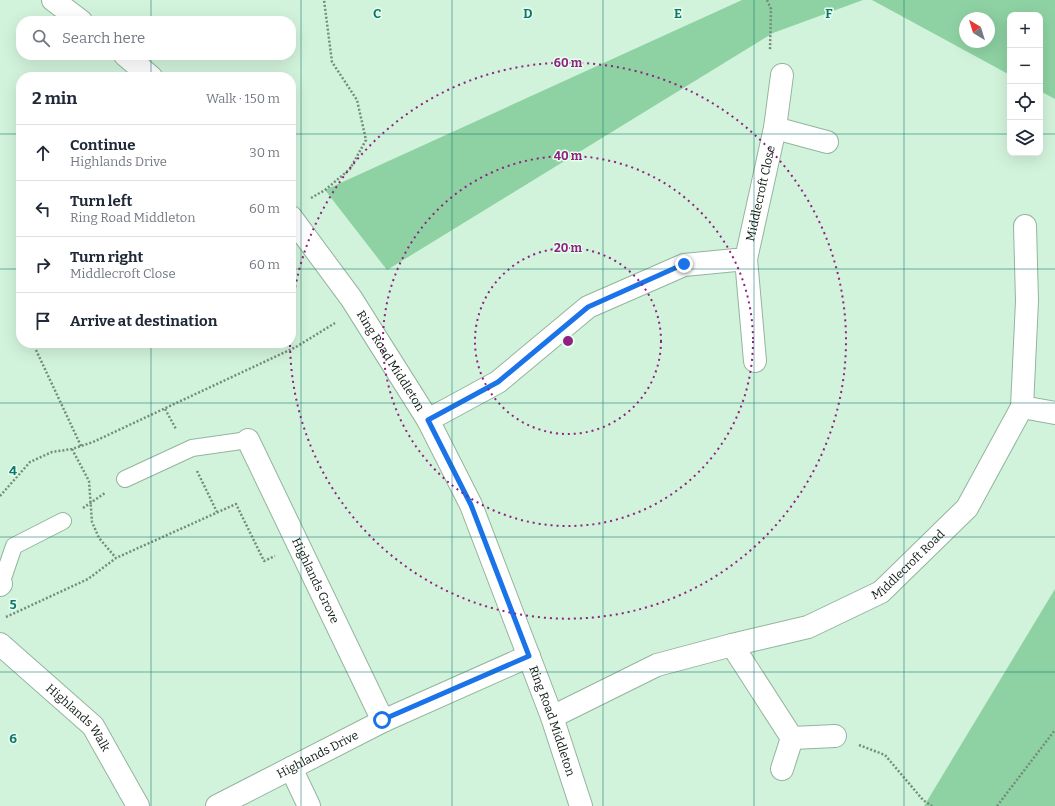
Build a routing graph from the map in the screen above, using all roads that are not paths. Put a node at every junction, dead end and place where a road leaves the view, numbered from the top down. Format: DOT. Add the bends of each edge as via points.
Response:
graph roads {
  1 [pos="53,0"];
  2 [pos="74,16"];
  3 [pos="131,60"];
  4 [pos="145,72"];
  5 [pos="782,75"];
  6 [pos="775,128"];
  7 [pos="828,142"];
  8 [pos="298,210"];
  9 [pos="1025,226"];
  10 [pos="746,259"];
  11 [pos="755,361"];
  12 [pos="1022,407"];
  13 [pos="1055,413"];
  14 [pos="428,420"];
  15 [pos="248,440"];
  16 [pos="125,479"];
  17 [pos="63,521"];
  18 [pos="1,584"];
  19 [pos="0,644"];
  20 [pos="732,645"];
  21 [pos="529,656"];
  22 [pos="552,717"];
  23 [pos="382,720"];
  24 [pos="836,736"];
  25 [pos="792,738"];
  26 [pos="291,768"];
  27 [pos="782,769"];
  28 [pos="138,806"];
  29 [pos="217,806"];
  30 [pos="309,806"];
  31 [pos="581,806"];
  1 -- 2 [label="street"];
  3 -- 4 [label="street"];
  5 -- 6 [label="street, Middlecroft Close"];
  6 -- 7 [label="street"];
  6 -- 10 [label="street, Middlecroft Close"];
  8 -- 14 [label="street, Ring Road Middleton"];
  9 -- 12 [label="street, Middlecroft Road" via="1027,301"];
  10 -- 11 [label="street, Middlecroft Close"];
  10 -- 14 [label="street" via="684,264 588,307 498,382"];
  12 -- 13 [label="street"];
  12 -- 20 [label="street, Middlecroft Road" via="967,508 881,592 808,627"];
  14 -- 21 [label="street, Ring Road Middleton" via="471,505"];
  15 -- 16 [label="lane" via="192,448"];
  15 -- 23 [label="street, Highlands Grove"];
  17 -- 18 [label="lane" via="14,546"];
  19 -- 28 [label="street, Highlands Walk" via="93,726"];
  20 -- 22 [label="street, Middlecroft Road" via="657,665"];
  20 -- 25 [label="street"];
  21 -- 22 [label="street, Ring Road Middleton"];
  21 -- 23 [label="street, Highlands Drive"];
  22 -- 31 [label="street, Ring Road Middleton"];
  23 -- 26 [label="street, Highlands Drive"];
  24 -- 25 [label="street"];
  25 -- 27 [label="street"];
  26 -- 29 [label="street, Highlands Drive"];
  26 -- 30 [label="street"];
}
